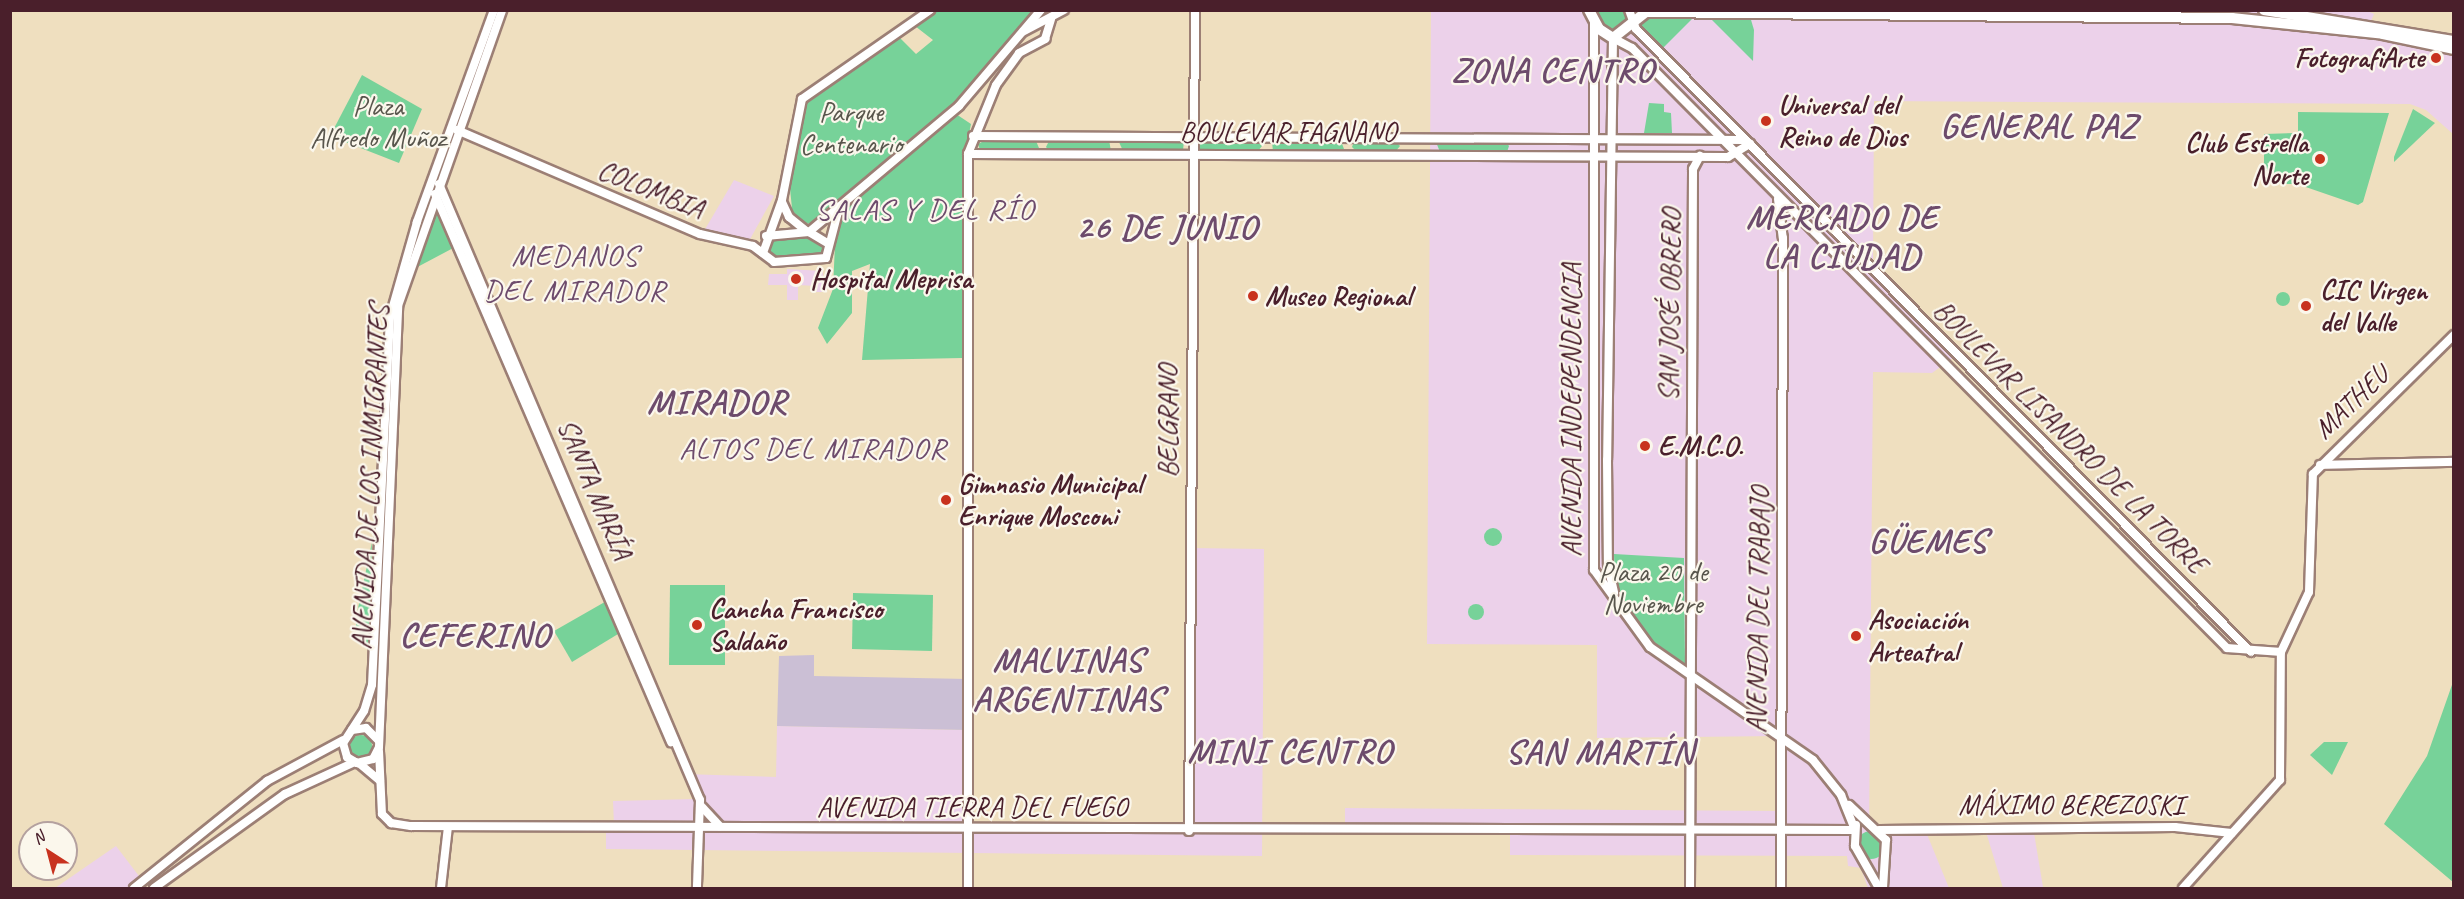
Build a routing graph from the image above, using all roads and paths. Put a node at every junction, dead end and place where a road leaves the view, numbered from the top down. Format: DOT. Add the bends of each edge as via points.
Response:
graph roads {
  1 [pos="494,10"];
  2 [pos="502,10"];
  3 [pos="930,10"];
  4 [pos="1043,10"];
  5 [pos="1064,10"];
  6 [pos="1195,10"];
  7 [pos="1589,10"];
  8 [pos="2184,10"];
  9 [pos="2264,10"];
  10 [pos="1631,17"];
  11 [pos="2157,17"];
  12 [pos="1594,23"];
  13 [pos="1048,24"];
  14 [pos="1023,32"];
  15 [pos="1613,38"];
  16 [pos="2454,41"];
  17 [pos="2454,50"];
  18 [pos="456,130"];
  19 [pos="973,136"];
  20 [pos="1194,138"];
  21 [pos="1721,139"];
  22 [pos="1594,140"];
  23 [pos="1608,140"];
  24 [pos="1748,142"];
  25 [pos="968,154"];
  26 [pos="1192,155"];
  27 [pos="1737,155"];
  28 [pos="1594,156"];
  29 [pos="1700,156"];
  30 [pos="1608,157"];
  31 [pos="1728,157"];
  32 [pos="1746,165"];
  33 [pos="437,181"];
  34 [pos="434,191"];
  35 [pos="1776,195"];
  36 [pos="782,200"];
  37 [pos="839,208"];
  38 [pos="809,232"];
  39 [pos="766,237"];
  40 [pos="829,244"];
  41 [pos="763,255"];
  42 [pos="2454,335"];
  43 [pos="2454,462"];
  44 [pos="2320,465"];
  45 [pos="1608,566"];
  46 [pos="1599,579"];
  47 [pos="1622,608"];
  48 [pos="2251,652"];
  49 [pos="2281,652"];
  50 [pos="1692,677"];
  51 [pos="350,731"];
  52 [pos="1779,735"];
  53 [pos="343,740"];
  54 [pos="379,746"];
  55 [pos="356,763"];
  56 [pos="381,783"];
  57 [pos="1841,795"];
  58 [pos="700,800"];
  59 [pos="1865,821"];
  60 [pos="699,824"];
  61 [pos="448,827"];
  62 [pos="722,827"];
  63 [pos="1908,827"];
  64 [pos="968,828"];
  65 [pos="1854,829"];
  66 [pos="1879,830"];
  67 [pos="1189,831"];
  68 [pos="1690,831"];
  69 [pos="1782,832"];
  70 [pos="1839,833"];
  71 [pos="2232,834"];
  72 [pos="1854,846"];
  73 [pos="1887,846"];
  74 [pos="1887,858"];
  75 [pos="1865,864"];
  76 [pos="134,888"];
  77 [pos="154,888"];
  78 [pos="441,888"];
  79 [pos="697,888"];
  80 [pos="968,888"];
  81 [pos="1690,888"];
  82 [pos="1781,888"];
  83 [pos="1881,888"];
  84 [pos="2183,888"];
  1 -- 18 [label="street"];
  2 -- 18 [label="street"];
  3 -- 36 [label="street" via="802,99"];
  4 -- 13 [label="street"];
  4 -- 14 [label="street"];
  5 -- 13 [label="street"];
  6 -- 20 [label="street, BELGRANO"];
  7 -- 12 [label="highway"];
  8 -- 11 [label="highway"];
  9 -- 16 [label="highway"];
  10 -- 11 [label="highway" via="1646,12"];
  10 -- 15 [label="highway" via="1624,34"];
  10 -- 24 [label="street, BOULEVAR LISANDRO DE LA TORRE"];
  11 -- 17 [label="highway" via="2334,28"];
  12 -- 15 [label="highway"];
  12 -- 22 [label="main road, AVENIDA INDEPENDENCIA"];
  13 -- 14 [label="street"];
  13 -- 19 [label="street" via="1045,39 1028,45 1011,62"];
  14 -- 37 [label="street" via="959,106"];
  15 -- 21 [label="street, BOULEVAR LISANDRO DE LA TORRE" via="1626,42"];
  15 -- 23 [label="main road, AVENIDA INDEPENDENCIA"];
  18 -- 33 [label="street"];
  18 -- 41 [label="street, COLOMBIA" via="700,234 753,246"];
  19 -- 20 [label="street, BOULEVAR FAGNANO"];
  19 -- 25 [label="street"];
  20 -- 22 [label="street, BOULEVAR FAGNANO"];
  20 -- 26 [label="street, BELGRANO"];
  21 -- 23 [label="street, BOULEVAR FAGNANO"];
  21 -- 24 [label="street, BOULEVAR FAGNANO"];
  21 -- 27 [label="street, BOULEVAR LISANDRO DE LA TORRE"];
  22 -- 23 [label="street, BOULEVAR FAGNANO"];
  22 -- 28 [label="main road, AVENIDA INDEPENDENCIA"];
  23 -- 30 [label="main road, AVENIDA INDEPENDENCIA"];
  24 -- 27 [label="street"];
  24 -- 48 [label="street, BOULEVAR LISANDRO DE LA TORRE"];
  25 -- 26 [label="street, BOULEVAR FAGNANO"];
  25 -- 64 [label="street"];
  26 -- 28 [label="street, BOULEVAR FAGNANO"];
  26 -- 67 [label="street, BELGRANO"];
  27 -- 31 [label="street"];
  27 -- 32 [label="street, BOULEVAR LISANDRO DE LA TORRE"];
  28 -- 30 [label="street, BOULEVAR FAGNANO"];
  28 -- 46 [label="main road, AVENIDA INDEPENDENCIA" via="1591,549"];
  29 -- 30 [label="street, BOULEVAR FAGNANO"];
  29 -- 31 [label="street, BOULEVAR FAGNANO"];
  29 -- 50 [label="street, SAN JOSÉ OBRERO" via="1694,170"];
  30 -- 45 [label="main road, AVENIDA INDEPENDENCIA"];
  31 -- 32 [label="street"];
  32 -- 35 [label="street, BOULEVAR LISANDRO DE LA TORRE"];
  33 -- 34 [label="street"];
  33 -- 58 [label="street, SANTA MARÍA"];
  34 -- 51 [label="street, AVENIDA DE LOS INMIGRANTES" via="390,317 372,685 367,705"];
  34 -- 54 [label="street, AVENIDA DE LOS INMIGRANTES" via="396,318"];
  34 -- 60 [label="street, SANTA MARÍA" via="696,799"];
  35 -- 48 [label="street, BOULEVAR LISANDRO DE LA TORRE" via="2227,648"];
  35 -- 52 [label="street, AVENIDA DEL TRABAJO" via="1783,224"];
  36 -- 38 [label="street" via="789,217"];
  36 -- 39 [label="street"];
  37 -- 38 [label="street"];
  37 -- 40 [label="street"];
  38 -- 39 [label="street"];
  38 -- 40 [label="street"];
  39 -- 41 [label="street"];
  40 -- 41 [label="street, COLOMBIA" via="828,256 774,262"];
  42 -- 44 [label="street, MATHEU"];
  43 -- 44 [label="street"];
  44 -- 49 [label="street, MATHEU" via="2312,480 2309,592"];
  45 -- 46 [label="main road" via="1605,578"];
  45 -- 47 [label="main road, AVENIDA INDEPENDENCIA"];
  46 -- 47 [label="main road, AVENIDA INDEPENDENCIA"];
  47 -- 50 [label="main road" via="1646,644"];
  48 -- 49 [label="street"];
  49 -- 71 [label="street" via="2280,780"];
  50 -- 52 [label="main road"];
  50 -- 68 [label="street, SAN JOSÉ OBRERO"];
  51 -- 53 [label="street"];
  51 -- 54 [label="street" via="366,728"];
  52 -- 57 [label="main road" via="1813,760"];
  52 -- 69 [label="street, AVENIDA DEL TRABAJO"];
  53 -- 55 [label="street" via="345,753"];
  53 -- 76 [label="street" via="267,781"];
  54 -- 55 [label="street" via="369,761"];
  54 -- 56 [label="street, AVENIDA TIERRA DEL FUEGO"];
  55 -- 56 [label="street"];
  55 -- 77 [label="street" via="285,794"];
  56 -- 61 [label="street, AVENIDA TIERRA DEL FUEGO" via="381,812 387,821"];
  57 -- 59 [label="main road"];
  57 -- 65 [label="main road"];
  58 -- 60 [label="street, SANTA MARÍA"];
  58 -- 62 [label="street" via="707,816"];
  59 -- 65 [label="main road"];
  59 -- 66 [label="main road"];
  60 -- 61 [label="street, AVENIDA TIERRA DEL FUEGO"];
  60 -- 62 [label="street, AVENIDA TIERRA DEL FUEGO"];
  60 -- 79 [label="street, SANTA MARÍA"];
  61 -- 78 [label="street"];
  62 -- 64 [label="street, AVENIDA TIERRA DEL FUEGO"];
  63 -- 66 [label="street, MÁXIMO BEREZOSKI"];
  63 -- 71 [label="street, MÁXIMO BEREZOSKI" via="2175,827"];
  63 -- 73 [label="street"];
  64 -- 67 [label="street, AVENIDA TIERRA DEL FUEGO"];
  64 -- 80 [label="street"];
  65 -- 70 [label="street"];
  65 -- 72 [label="main road"];
  66 -- 73 [label="main road"];
  67 -- 68 [label="street, AVENIDA TIERRA DEL FUEGO"];
  68 -- 69 [label="street"];
  68 -- 81 [label="street, SAN JOSÉ OBRERO"];
  69 -- 70 [label="street"];
  69 -- 82 [label="street, AVENIDA DEL TRABAJO"];
  70 -- 72 [label="street"];
  71 -- 84 [label="street"];
  72 -- 75 [label="main road"];
  73 -- 74 [label="main road"];
  74 -- 75 [label="main road" via="1876,866"];
  74 -- 83 [label="main road"];
  75 -- 83 [label="main road"];
}
